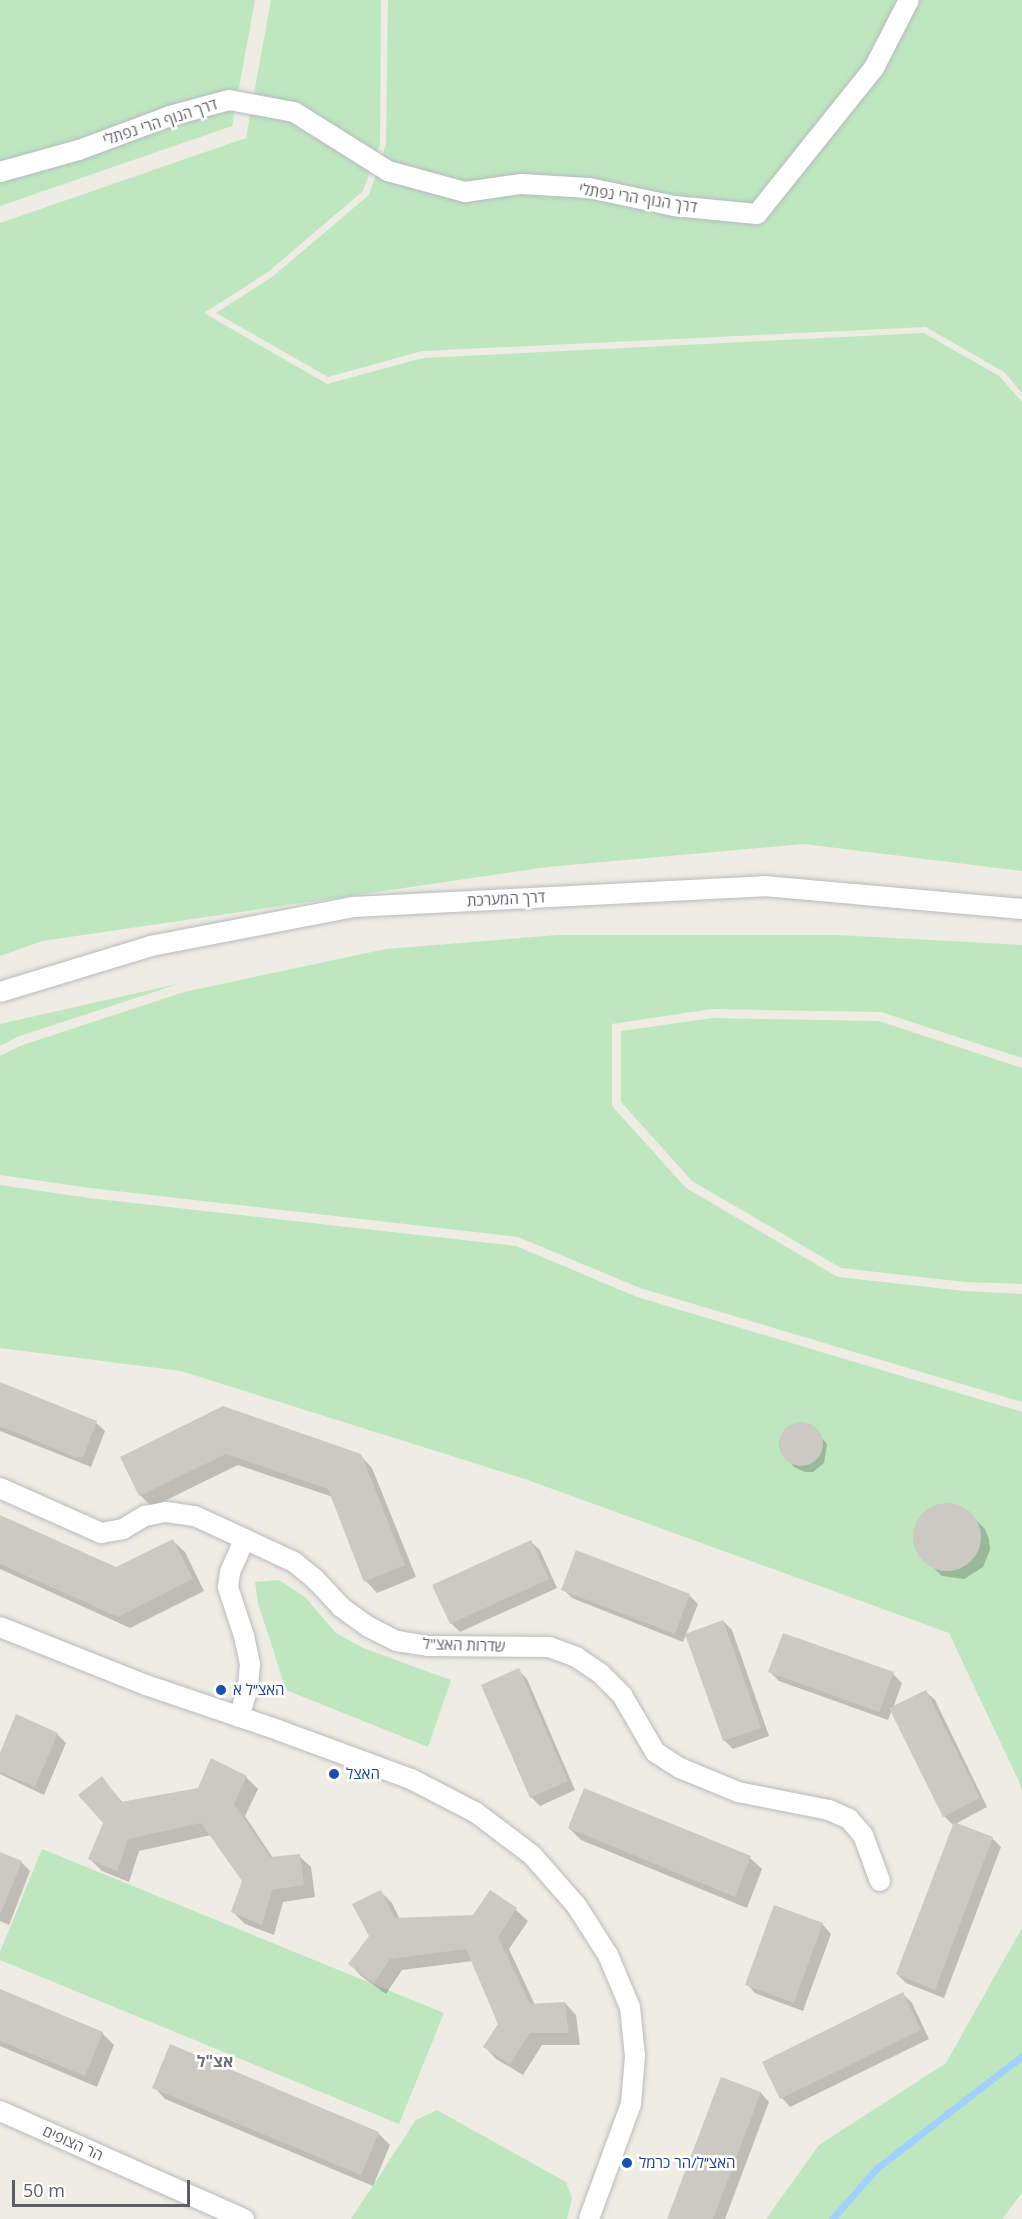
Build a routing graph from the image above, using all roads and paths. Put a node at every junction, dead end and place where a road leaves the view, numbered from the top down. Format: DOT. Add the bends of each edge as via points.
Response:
graph roads {
  1 [pos="909,0"];
  2 [pos="0,171"];
  3 [pos="1022,909"];
  4 [pos="0,992"];
  5 [pos="0,1488"];
  6 [pos="245,1539"];
  7 [pos="0,1627"];
  8 [pos="239,1717"];
  9 [pos="880,1881"];
  10 [pos="0,2111"];
  11 [pos="603,2182"];
  12 [pos="244,2219"];
  13 [pos="589,2219"];
  14 [pos="596,2219"];
  1 -- 2 [label="street, דרך הנוף הרי נפתלי" via="873,68 757,214 674,206 589,188 521,184 465,192 388,171 294,112 229,100 170,116 79,150"];
  3 -- 4 [label="street, דרך המערכת" via="764,886 353,907 151,946"];
  5 -- 6 [label="street, שדרות האצ\"ל" via="101,1533 166,1512 195,1516"];
  6 -- 8 [label="street" via="230,1572 228,1587 250,1664"];
  6 -- 9 [label="street, שדרות האצ\"ל" via="294,1562 340,1607 397,1641 428,1646 549,1647 576,1657 622,1695 655,1752 680,1768 738,1792 829,1809 849,1820 863,1835"];
  7 -- 8 [label="street"];
  8 -- 11 [label="street" via="411,1779 475,1812 532,1855 576,1905 608,1954 630,2007 635,2056 631,2104"];
  10 -- 12 [label="street, הר הצופים"];
  11 -- 13 [label="street"];
  11 -- 14 [label="street"];
}
